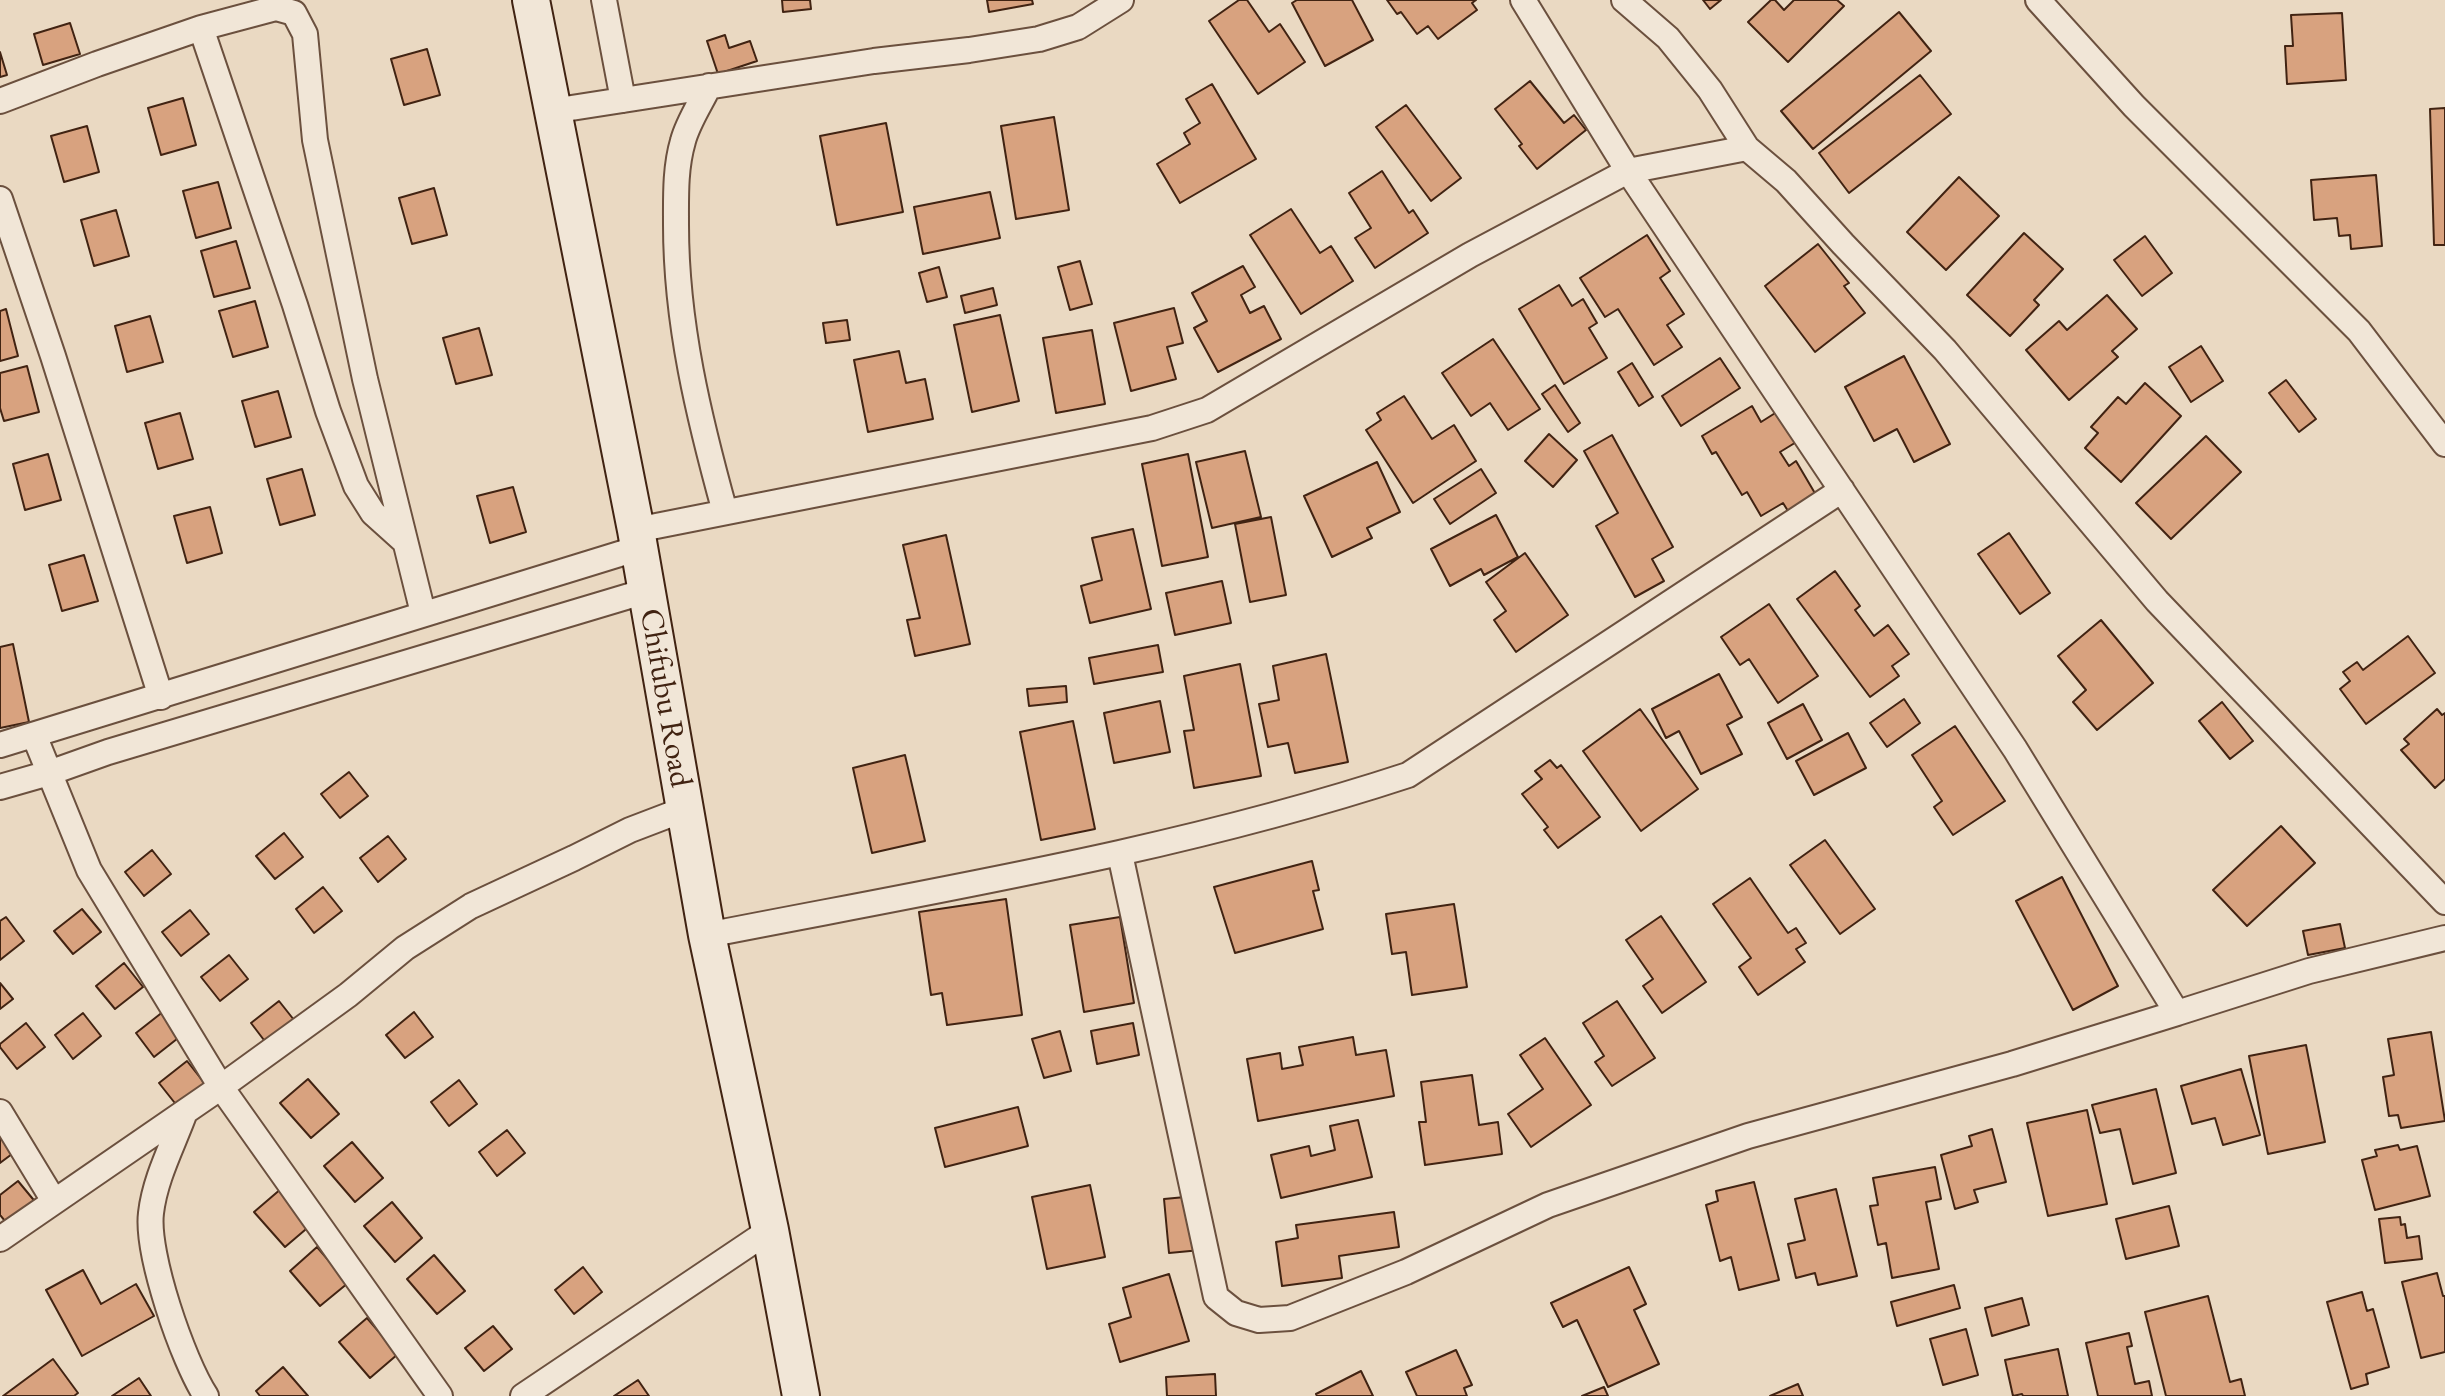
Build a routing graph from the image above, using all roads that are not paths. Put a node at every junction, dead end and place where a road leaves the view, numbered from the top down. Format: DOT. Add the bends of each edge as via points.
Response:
graph roads {
  1 [pos="531,0"];
  2 [pos="604,0"];
  3 [pos="1121,0"];
  4 [pos="1523,0"];
  5 [pos="1624,0"];
  6 [pos="2038,0"];
  7 [pos="201,28"];
  8 [pos="709,86"];
  9 [pos="623,100"];
  10 [pos="0,101"];
  11 [pos="552,111"];
  12 [pos="1747,148"];
  13 [pos="1628,171"];
  14 [pos="0,199"];
  15 [pos="2445,444"];
  16 [pos="1842,490"];
  17 [pos="725,512"];
  18 [pos="637,539"];
  19 [pos="403,540"];
  20 [pos="646,591"];
  21 [pos="423,613"];
  22 [pos="270,663"];
  23 [pos="161,697"];
  24 [pos="283,700"];
  25 [pos="34,735"];
  26 [pos="0,745"];
  27 [pos="49,773"];
  28 [pos="0,787"];
  29 [pos="685,809"];
  30 [pos="1120,854"];
  31 [pos="2445,902"];
  32 [pos="707,935"];
  33 [pos="2445,938"];
  34 [pos="2177,1013"];
  35 [pos="221,1087"];
  36 [pos="0,1112"];
  37 [pos="185,1112"];
  38 [pos="54,1201"];
  39 [pos="770,1230"];
  40 [pos="0,1239"];
  41 [pos="206,1396"];
  42 [pos="440,1396"];
  43 [pos="524,1396"];
  44 [pos="801,1396"];
  1 -- 11 [label="main road, Chifubu Road"];
  2 -- 9 [label="street"];
  3 -- 8 [label="street" via="1078,27 1039,39"];
  4 -- 13 [label="street"];
  5 -- 12 [label="street" via="1668,38"];
  6 -- 15 [label="street" via="2134,106 2359,331"];
  7 -- 10 [label="street"];
  7 -- 19 [label="street" via="356,486 373,513"];
  7 -- 19 [label="street" via="276,8 294,13 305,34 315,140"];
  8 -- 9 [label="street"];
  8 -- 17 [label="street" via="683,139 676,182 676,262 682,329"];
  9 -- 11 [label="street"];
  11 -- 18 [label="main road, Chifubu Road"];
  12 -- 13 [label="street"];
  12 -- 31 [label="street" via="1786,181 1945,350 2157,601"];
  13 -- 16 [label="street"];
  13 -- 17 [label="street" via="1470,255 1207,410 1152,428"];
  14 -- 23 [label="street"];
  16 -- 30 [label="street" via="1408,775"];
  16 -- 34 [label="street" via="2015,749"];
  17 -- 18 [label="street"];
  18 -- 20 [label="main road, Chifubu Road"];
  18 -- 21 [label="street"];
  19 -- 21 [label="street"];
  20 -- 24 [label="street"];
  20 -- 29 [label="main road, Chifubu Road"];
  21 -- 22 [label="street"];
  22 -- 23 [label="street"];
  22 -- 24 [label="street"];
  23 -- 25 [label="street"];
  24 -- 27 [label="street"];
  25 -- 26 [label="street"];
  25 -- 27 [label="street"];
  27 -- 28 [label="street"];
  27 -- 35 [label="street" via="89,870"];
  29 -- 32 [label="main road, Chifubu Road"];
  29 -- 35 [label="street" via="471,906 405,948"];
  30 -- 32 [label="street"];
  30 -- 34 [label="street" via="1216,1297 1236,1313 1259,1320 1290,1318 1406,1272 1548,1205 1748,1136"];
  32 -- 39 [label="main road, Chifubu Road"];
  33 -- 34 [label="street" via="2309,971"];
  35 -- 37 [label="street"];
  35 -- 42 [label="street"];
  36 -- 38 [label="street"];
  37 -- 38 [label="street"];
  37 -- 41 [label="street" via="159,1179 151,1214 152,1248 174,1323"];
  38 -- 40 [label="street"];
  39 -- 43 [label="street"];
  39 -- 44 [label="main road, Chifubu Road"];
}
